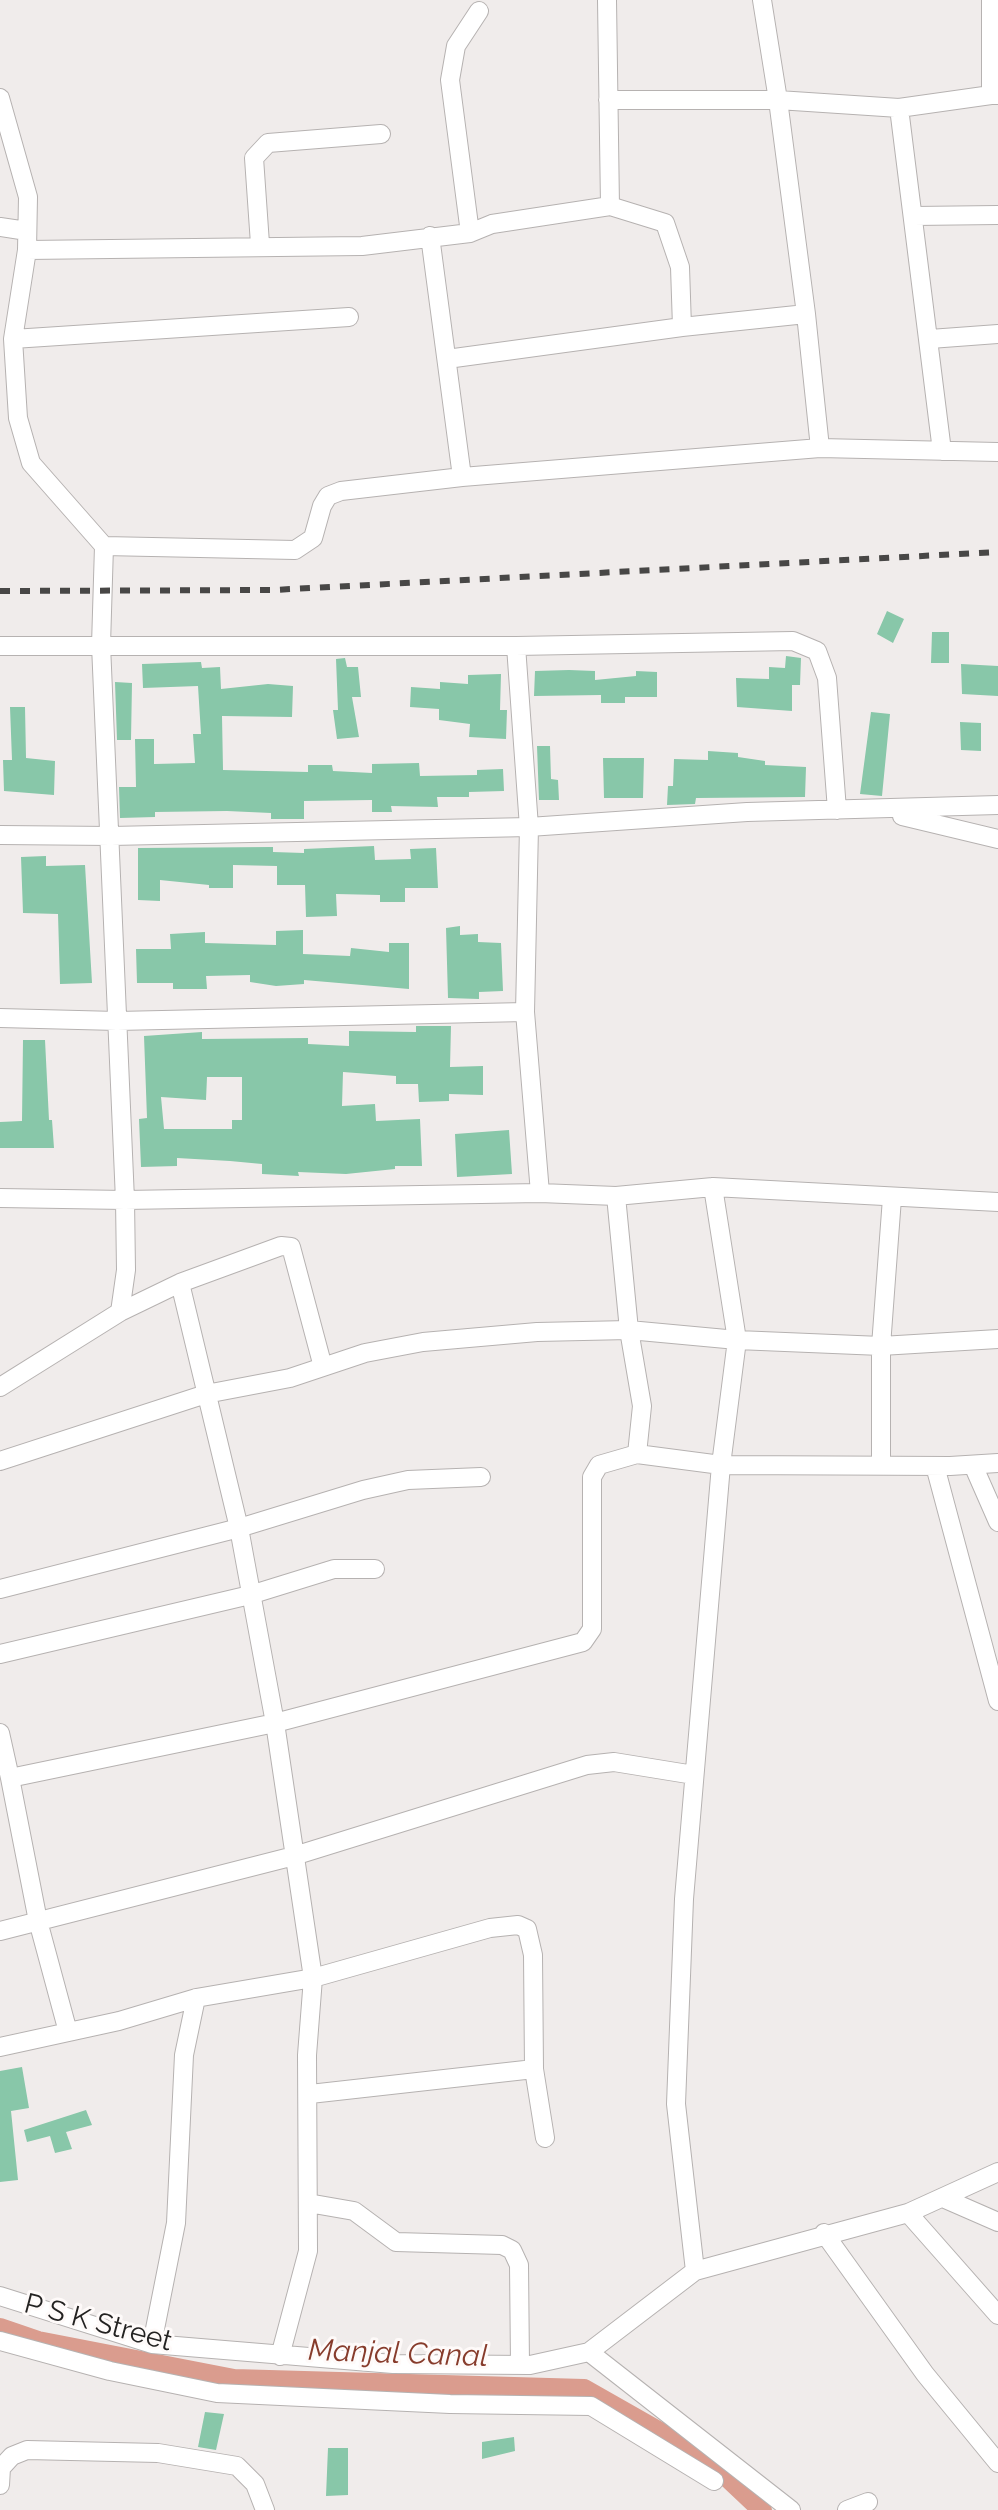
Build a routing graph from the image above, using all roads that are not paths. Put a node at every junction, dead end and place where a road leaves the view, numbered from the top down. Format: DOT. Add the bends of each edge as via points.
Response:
graph roads {
  1 [pos="607,0"];
  2 [pos="762,0"];
  3 [pos="991,0"];
  4 [pos="479,11"];
  5 [pos="995,95"];
  6 [pos="0,98"];
  7 [pos="608,100"];
  8 [pos="778,100"];
  9 [pos="899,108"];
  10 [pos="381,134"];
  11 [pos="610,206"];
  12 [pos="998,215"];
  13 [pos="914,216"];
  14 [pos="0,227"];
  15 [pos="27,231"];
  16 [pos="470,233"];
  17 [pos="430,236"];
  18 [pos="260,244"];
  19 [pos="27,250"];
  20 [pos="806,314"];
  21 [pos="349,317"];
  22 [pos="682,327"];
  23 [pos="998,334"];
  24 [pos="13,339"];
  25 [pos="930,339"];
  26 [pos="447,359"];
  27 [pos="9,416"];
  28 [pos="820,448"];
  29 [pos="942,451"];
  30 [pos="998,452"];
  31 [pos="462,477"];
  32 [pos="104,546"];
  33 [pos="101,645"];
  34 [pos="0,646"];
  35 [pos="516,646"];
  36 [pos="998,805"];
  37 [pos="837,810"];
  38 [pos="876,810"];
  39 [pos="529,827"];
  40 [pos="0,835"];
  41 [pos="111,836"];
  42 [pos="998,839"];
  43 [pos="525,1012"];
  44 [pos="0,1018"];
  45 [pos="117,1021"];
  46 [pos="713,1187"];
  47 [pos="540,1193"];
  48 [pos="616,1196"];
  49 [pos="0,1198"];
  50 [pos="892,1198"];
  51 [pos="125,1200"];
  52 [pos="998,1202"];
  53 [pos="180,1283"];
  54 [pos="120,1312"];
  55 [pos="629,1330"];
  56 [pos="998,1339"];
  57 [pos="737,1340"];
  58 [pos="881,1346"];
  59 [pos="323,1367"];
  60 [pos="0,1387"];
  61 [pos="206,1394"];
  62 [pos="637,1454"];
  63 [pos="0,1461"];
  64 [pos="998,1463"];
  65 [pos="881,1464"];
  66 [pos="721,1465"];
  67 [pos="973,1465"];
  68 [pos="935,1466"];
  69 [pos="481,1477"];
  70 [pos="998,1522"];
  71 [pos="239,1528"];
  72 [pos="375,1569"];
  73 [pos="0,1589"];
  74 [pos="250,1595"];
  75 [pos="0,1654"];
  76 [pos="998,1701"];
  77 [pos="275,1723"];
  78 [pos="0,1733"];
  79 [pos="694,1775"];
  80 [pos="10,1778"];
  81 [pos="294,1856"];
  82 [pos="38,1921"];
  83 [pos="0,1931"];
  84 [pos="313,1978"];
  85 [pos="196,1998"];
  86 [pos="68,2032"];
  87 [pos="0,2047"];
  88 [pos="534,2069"];
  89 [pos="310,2094"];
  90 [pos="545,2138"];
  91 [pos="998,2172"];
  92 [pos="943,2198"];
  93 [pos="308,2203"];
  94 [pos="908,2213"];
  95 [pos="998,2222"];
  96 [pos="824,2233"];
  97 [pos="695,2271"];
  98 [pos="0,2296"];
  99 [pos="998,2315"];
  100 [pos="0,2341"];
  101 [pos="152,2344"];
  102 [pos="589,2352"];
  103 [pos="280,2356"];
  104 [pos="520,2365"];
  105 [pos="998,2463"];
  106 [pos="714,2481"];
  107 [pos="0,2485"];
  108 [pos="868,2502"];
  109 [pos="265,2510"];
  110 [pos="791,2510"];
  111 [pos="847,2510"];
  1 -- 7 [label="street"];
  2 -- 8 [label="street"];
  3 -- 5 [label="street"];
  4 -- 16 [label="street" via="456,46 450,80"];
  5 -- 9 [label="street"];
  6 -- 15 [label="street" via="28,197"];
  7 -- 8 [label="street"];
  7 -- 11 [label="street"];
  8 -- 9 [label="street"];
  8 -- 20 [label="street"];
  9 -- 13 [label="street"];
  10 -- 18 [label="street" via="268,143 254,158"];
  11 -- 16 [label="street" via="492,224"];
  11 -- 22 [label="street" via="665,223 680,267"];
  12 -- 13 [label="street"];
  13 -- 25 [label="street"];
  14 -- 15 [label="street"];
  15 -- 19 [label="street"];
  16 -- 17 [label="street"];
  17 -- 18 [label="street" via="362,246"];
  17 -- 26 [label="street"];
  18 -- 19 [label="street"];
  19 -- 24 [label="street"];
  20 -- 22 [label="street"];
  20 -- 28 [label="street"];
  21 -- 24 [label="street"];
  22 -- 26 [label="street"];
  23 -- 25 [label="street"];
  24 -- 27 [label="street"];
  25 -- 29 [label="street"];
  26 -- 31 [label="street"];
  27 -- 32 [label="street" via="31,463"];
  28 -- 29 [label="street"];
  28 -- 31 [label="street"];
  29 -- 30 [label="street"];
  31 -- 32 [label="street" via="328,496 313,538 295,550"];
  32 -- 33 [label="street"];
  33 -- 34 [label="street"];
  33 -- 35 [label="street"];
  33 -- 41 [label="street"];
  35 -- 37 [label="street" via="793,641 817,651 827,678"];
  35 -- 39 [label="street"];
  36 -- 38 [label="street"];
  37 -- 38 [label="street"];
  37 -- 39 [label="street"];
  38 -- 42 [label="street"];
  39 -- 41 [label="street"];
  39 -- 43 [label="street"];
  40 -- 41 [label="street"];
  41 -- 45 [label="street"];
  43 -- 45 [label="street"];
  43 -- 47 [label="street"];
  44 -- 45 [label="street"];
  45 -- 51 [label="street"];
  46 -- 48 [label="street"];
  46 -- 50 [label="street"];
  46 -- 57 [label="street"];
  47 -- 48 [label="street"];
  47 -- 51 [label="street"];
  48 -- 55 [label="street"];
  49 -- 51 [label="street"];
  50 -- 52 [label="street"];
  50 -- 58 [label="street"];
  51 -- 54 [label="street" via="126,1270"];
  53 -- 54 [label="street"];
  53 -- 59 [label="street" via="281,1246 291,1247"];
  53 -- 61 [label="street"];
  54 -- 60 [label="street"];
  55 -- 57 [label="street"];
  55 -- 59 [label="street" via="423,1342"];
  55 -- 62 [label="street" via="642,1406"];
  56 -- 58 [label="street"];
  57 -- 58 [label="street"];
  57 -- 66 [label="street"];
  58 -- 65 [label="street"];
  59 -- 61 [label="street"];
  61 -- 63 [label="street"];
  61 -- 71 [label="street"];
  62 -- 66 [label="street"];
  62 -- 77 [label="street" via="599,1465 592,1477 592,1629 583,1642"];
  64 -- 67 [label="street"];
  65 -- 66 [label="street"];
  65 -- 68 [label="street"];
  66 -- 79 [label="street"];
  67 -- 68 [label="street"];
  67 -- 70 [label="street"];
  68 -- 76 [label="street"];
  69 -- 71 [label="street" via="408,1480"];
  71 -- 73 [label="street"];
  71 -- 74 [label="street"];
  72 -- 74 [label="street" via="334,1569"];
  74 -- 75 [label="street"];
  74 -- 77 [label="street"];
  77 -- 80 [label="street"];
  77 -- 81 [label="street"];
  78 -- 80 [label="street"];
  79 -- 81 [label="street" via="614,1762 587,1765"];
  79 -- 97 [label="street" via="676,2104"];
  80 -- 82 [label="street"];
  81 -- 82 [label="street"];
  81 -- 84 [label="street"];
  82 -- 83 [label="street"];
  82 -- 86 [label="street"];
  84 -- 85 [label="street"];
  84 -- 88 [label="street" via="490,1928 518,1925 527,1929 533,1955"];
  84 -- 89 [label="street" via="307,2055"];
  85 -- 86 [label="street"];
  85 -- 101 [label="street" via="184,2055 176,2223"];
  86 -- 87 [label="street"];
  88 -- 89 [label="street"];
  88 -- 90 [label="street"];
  89 -- 93 [label="street"];
  91 -- 92 [label="street"];
  92 -- 94 [label="street"];
  92 -- 95 [label="street"];
  93 -- 103 [label="street" via="308,2251"];
  93 -- 104 [label="street" via="354,2211 396,2242 502,2245 512,2250 519,2265"];
  94 -- 96 [label="street"];
  94 -- 99 [label="street"];
  96 -- 97 [label="street"];
  96 -- 105 [label="street" via="925,2374"];
  97 -- 102 [label="street, P S K Street"];
  98 -- 101 [label="street, P S K Street"];
  100 -- 106 [label="street" via="217,2393 591,2406"];
  101 -- 103 [label="street, P S K Street"];
  102 -- 104 [label="street, P S K Street"];
  102 -- 110 [label="street"];
  103 -- 104 [label="street, P S K Street"];
  107 -- 109 [label="street" via="1,2468 27,2450 158,2453 237,2466 255,2484"];
  108 -- 111 [label="street"];
}
